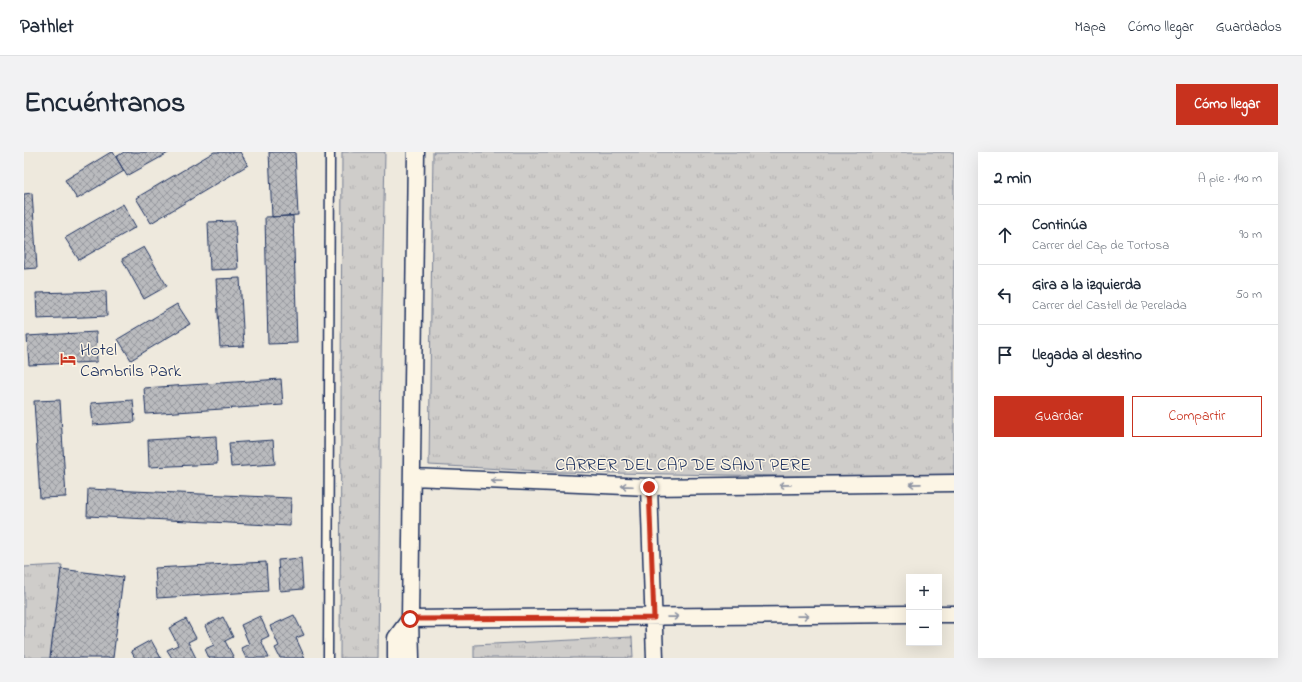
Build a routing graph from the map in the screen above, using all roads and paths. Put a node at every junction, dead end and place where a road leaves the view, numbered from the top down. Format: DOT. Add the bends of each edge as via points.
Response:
graph roads {
  1 [pos="330,152"];
  2 [pos="416,152"];
  3 [pos="412,478"];
  4 [pos="954,483"];
  5 [pos="649,487"];
  6 [pos="906,614"];
  7 [pos="942,614"];
  8 [pos="954,614"];
  9 [pos="654,618"];
  10 [pos="410,619"];
  11 [pos="328,658"];
  12 [pos="396,658"];
  13 [pos="411,658"];
  14 [pos="655,658"];
  1 -- 11 [label="lane"];
  2 -- 3 [label="street"];
  5 -- 3 [label="street, CARRER DEL CAP DE SANT PERE, one-way"];
  3 -- 10 [label="street"];
  4 -- 5 [label="street, CARRER DEL CAP DE SANT PERE, one-way"];
  5 -- 9 [label="street"];
  9 -- 6 [label="street, one-way"];
  7 -- 8 [label="street"];
  9 -- 10 [label="street"];
  9 -- 14 [label="street"];
  10 -- 12 [label="street" via="396,638"];
  10 -- 13 [label="street"];
}
